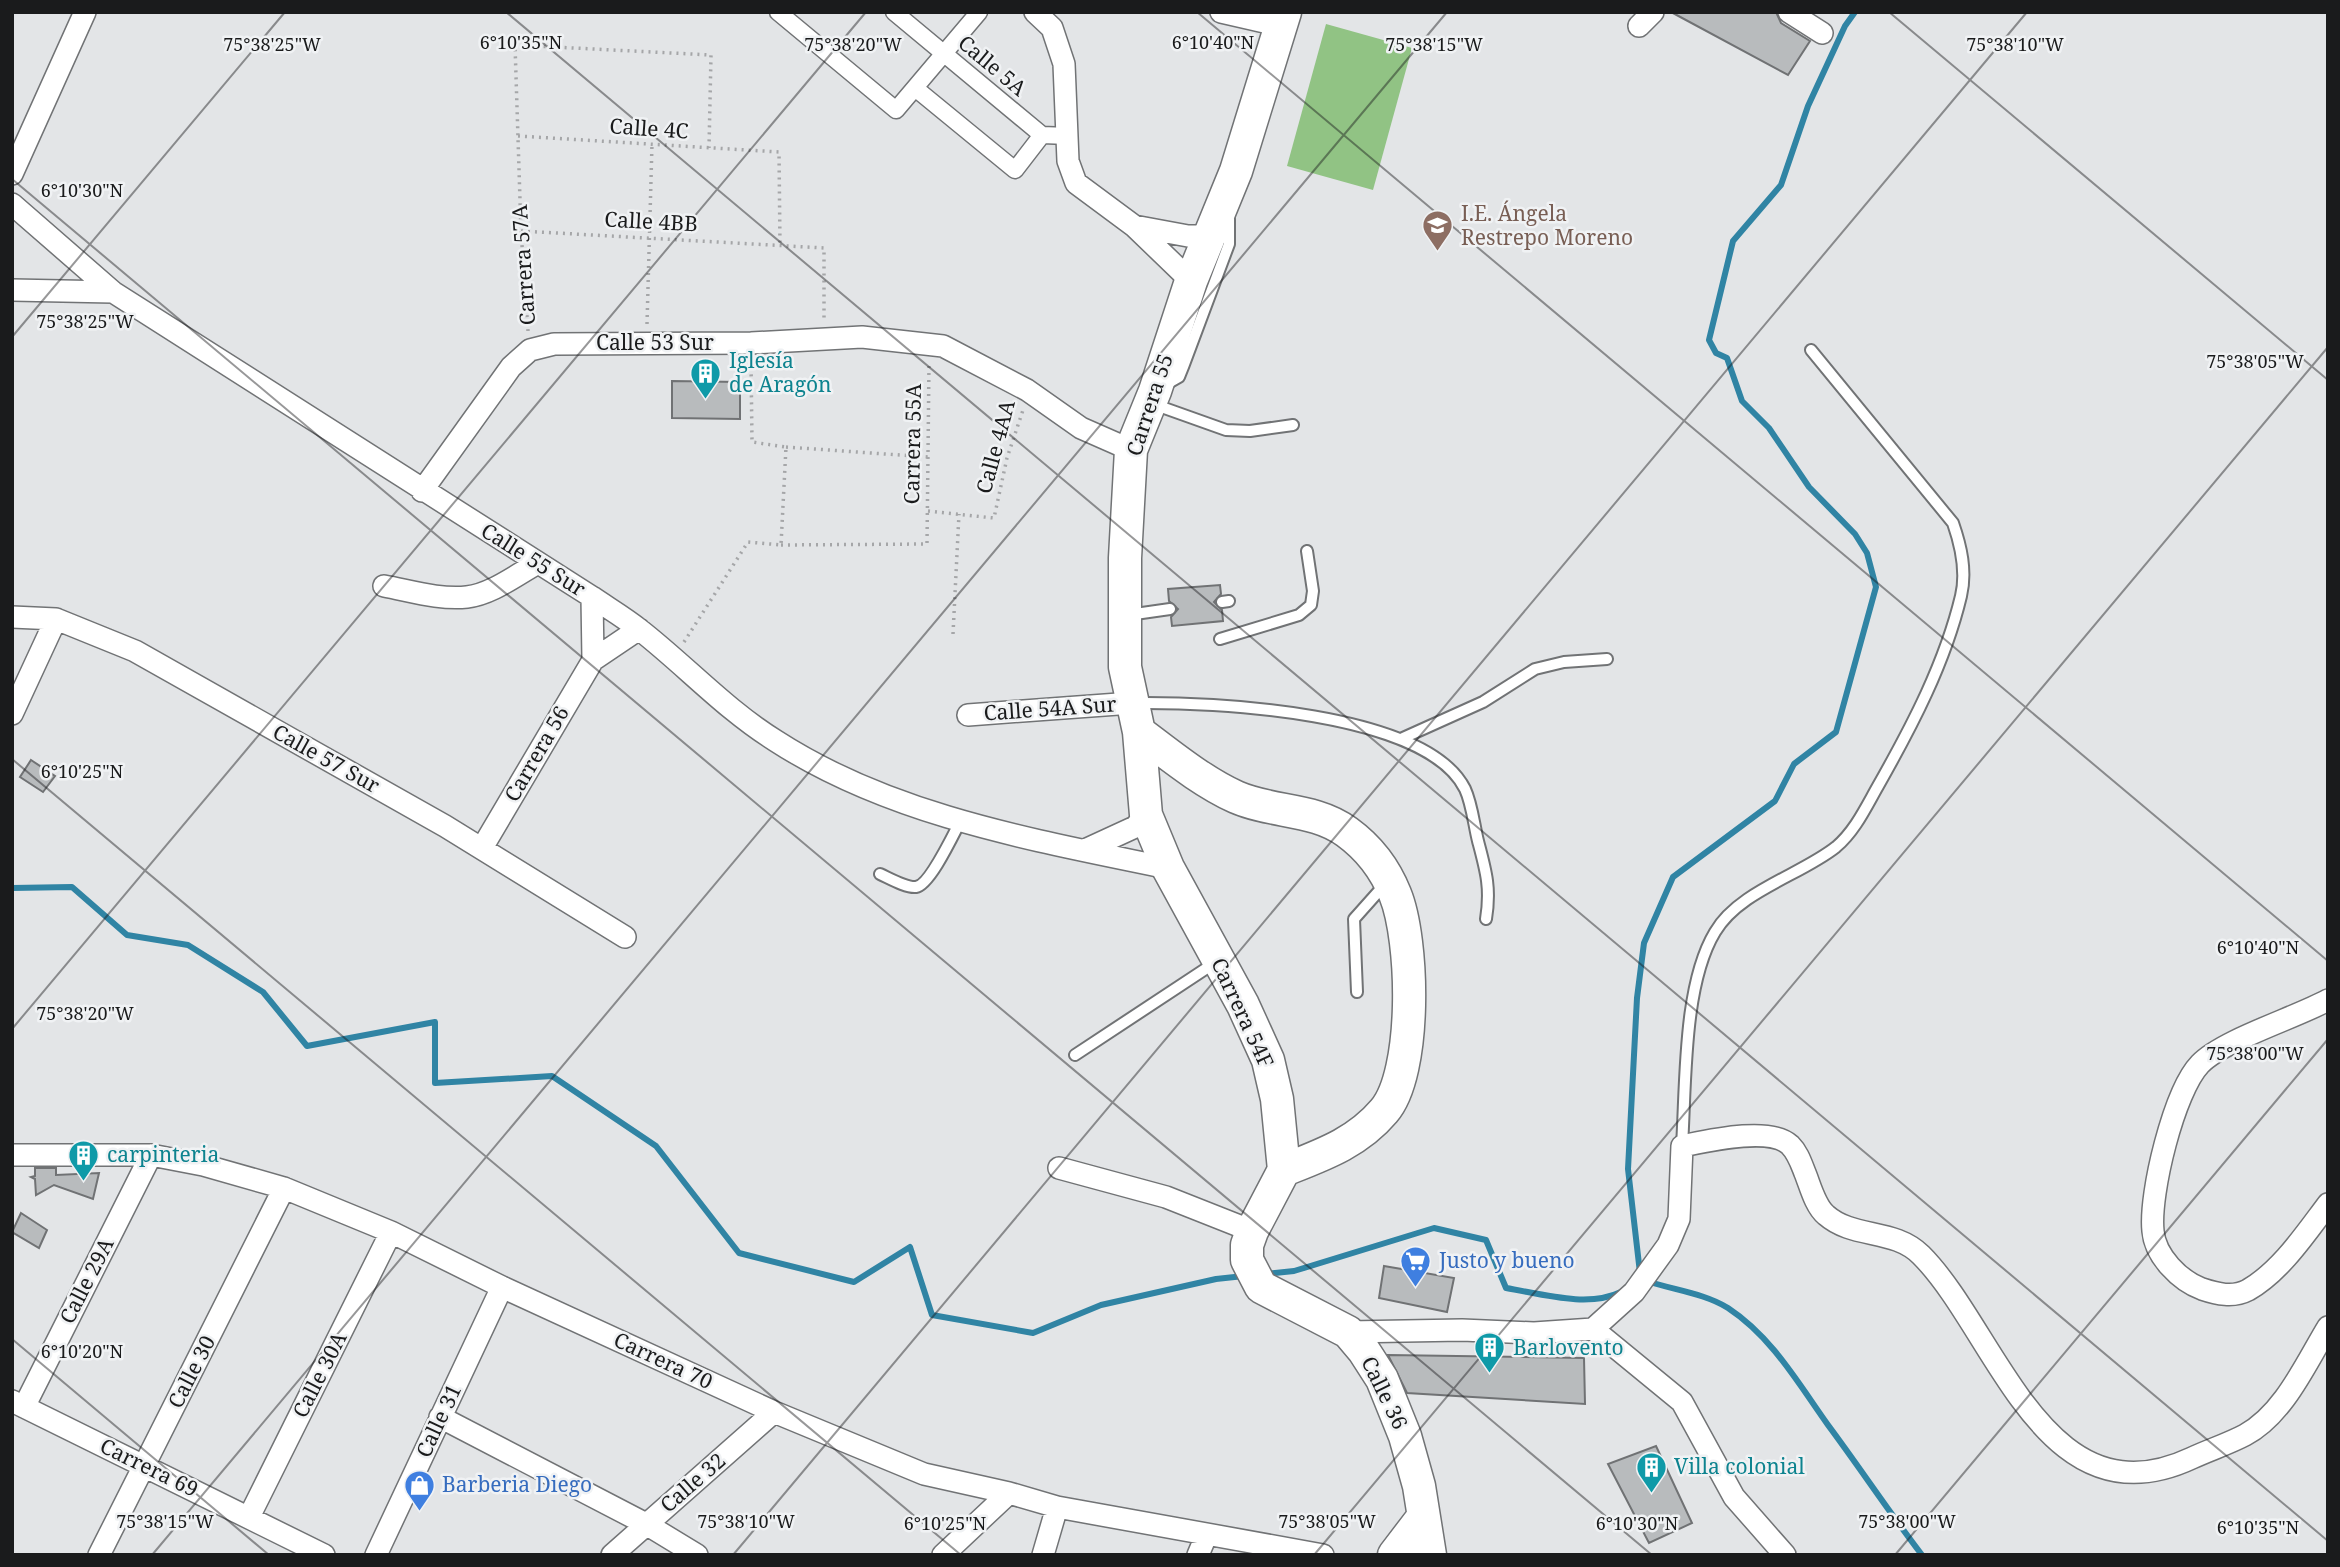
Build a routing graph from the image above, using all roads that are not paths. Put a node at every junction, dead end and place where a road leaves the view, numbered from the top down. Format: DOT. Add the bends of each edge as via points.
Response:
graph roads {
  1 [pos="85,12"];
  2 [pos="778,12"];
  3 [pos="894,12"];
  4 [pos="979,12"];
  5 [pos="1035,12"];
  6 [pos="1221,12"];
  7 [pos="1789,12"];
  8 [pos="1284,19"];
  9 [pos="1822,33"];
  10 [pos="944,53"];
  11 [pos="915,88"];
  12 [pos="1042,135"];
  13 [pos="1068,136"];
  14 [pos="12,174"];
  15 [pos="1227,192"];
  16 [pos="12,204"];
  17 [pos="1134,226"];
  18 [pos="1208,236"];
  19 [pos="1191,281"];
  20 [pos="12,290"];
  21 [pos="113,292"];
  22 [pos="530,350"];
  23 [pos="1811,350"];
  24 [pos="1153,397"];
  25 [pos="1293,425"];
  26 [pos="1131,450"];
  27 [pos="422,491"];
  28 [pos="1307,551"];
  29 [pos="538,563"];
  30 [pos="384,586"];
  31 [pos="592,597"];
  32 [pos="1170,609"];
  33 [pos="1125,615"];
  34 [pos="12,617"];
  35 [pos="56,619"];
  36 [pos="639,629"];
  37 [pos="1220,639"];
  38 [pos="1608,659"];
  39 [pos="593,660"];
  40 [pos="12,714"];
  41 [pos="968,715"];
  42 [pos="1135,718"];
  43 [pos="1403,738"];
  44 [pos="1146,815"];
  45 [pos="961,820"];
  46 [pos="482,848"];
  47 [pos="1085,850"];
  48 [pos="1168,867"];
  49 [pos="880,874"];
  50 [pos="1385,874"];
  51 [pos="1486,919"];
  52 [pos="625,937"];
  53 [pos="1219,961"];
  54 [pos="1357,992"];
  55 [pos="2328,1000"];
  56 [pos="1075,1055"];
  57 [pos="1682,1146"];
  58 [pos="150,1154"];
  59 [pos="12,1155"];
  60 [pos="1059,1168"];
  61 [pos="1284,1170"];
  62 [pos="284,1188"];
  63 [pos="2328,1204"];
  64 [pos="391,1232"];
  65 [pos="1253,1259"];
  66 [pos="502,1287"];
  67 [pos="2328,1327"];
  68 [pos="1593,1329"];
  69 [pos="1348,1332"];
  70 [pos="18,1404"];
  71 [pos="774,1412"];
  72 [pos="440,1417"];
  73 [pos="144,1466"];
  74 [pos="1009,1493"];
  75 [pos="1057,1507"];
  76 [pos="249,1517"];
  77 [pos="1423,1517"];
  78 [pos="646,1524"];
  79 [pos="1202,1545"];
  80 [pos="99,1555"];
  81 [pos="324,1555"];
  82 [pos="376,1555"];
  83 [pos="611,1555"];
  84 [pos="697,1555"];
  85 [pos="943,1555"];
  86 [pos="1042,1555"];
  87 [pos="1323,1555"];
  88 [pos="1394,1555"];
  89 [pos="1430,1555"];
  90 [pos="1785,1555"];
  1 -- 14 [label="street"];
  2 -- 11 [label="street" via="896,110"];
  3 -- 10 [label="street, Calle 5A"];
  4 -- 10 [label="street"];
  5 -- 13 [label="street" via="1052,28 1064,64"];
  6 -- 8 [label="street"];
  7 -- 9 [label="street"];
  8 -- 15 [label="main road, Carrera 55"];
  10 -- 11 [label="street"];
  10 -- 12 [label="street, Calle 5A"];
  11 -- 12 [label="street" via="1015,170"];
  12 -- 13 [label="street"];
  13 -- 17 [label="street" via="1068,161 1076,183"];
  15 -- 18 [label="main road, Carrera 55"];
  15 -- 24 [label="lane" via="1229,244 1179,377"];
  16 -- 21 [label="street, Calle 55 Sur"];
  17 -- 18 [label="street"];
  17 -- 19 [label="street"];
  18 -- 19 [label="main road, Carrera 55"];
  19 -- 24 [label="main road, Carrera 55"];
  20 -- 21 [label="street"];
  21 -- 27 [label="street, Calle 55 Sur"];
  22 -- 26 [label="street, Calle 53 Sur" via="554,344 863,337 943,346 1027,390 1081,429"];
  22 -- 27 [label="street, Carrera 57A" via="511,367"];
  23 -- 57 [label="lane" via="1953,523 1963,552 1962,594 1928,691 1856,825 1836,846 1747,900 1716,929 1699,964 1693,998"];
  24 -- 25 [label="lane" via="1226,430 1250,432"];
  24 -- 26 [label="main road, Carrera 55"];
  26 -- 33 [label="main road, Carrera 55"];
  27 -- 29 [label="street, Calle 55 Sur"];
  28 -- 37 [label="lane" via="1311,605 1299,615"];
  29 -- 30 [label="street" via="468,597"];
  29 -- 31 [label="street, Calle 55 Sur"];
  31 -- 36 [label="street, Calle 55 Sur"];
  31 -- 39 [label="street"];
  32 -- 33 [label="lane"];
  33 -- 42 [label="main road, Carrera 55" via="1125,667"];
  34 -- 35 [label="street, Calle 57 Sur"];
  35 -- 40 [label="street"];
  35 -- 46 [label="street, Calle 57 Sur" via="135,651"];
  36 -- 39 [label="street, Carrera 56"];
  36 -- 45 [label="street, Calle 55 Sur" via="740,715 813,764 856,785"];
  38 -- 43 [label="lane" via="1535,669 1465,712"];
  39 -- 46 [label="street, Carrera 56"];
  41 -- 42 [label="street, Calle 54A Sur"];
  42 -- 43 [label="lane" via="1188,702 1315,715"];
  42 -- 44 [label="main road, Carrera 55"];
  42 -- 50 [label="main road, Calle 54A Sur" via="1182,764 1236,797 1321,818 1345,831 1367,849"];
  43 -- 51 [label="lane" via="1445,766 1465,788 1491,891"];
  44 -- 47 [label="street" via="1130,830"];
  44 -- 48 [label="main road, Carrera 54F"];
  45 -- 47 [label="street, Calle 55 Sur"];
  45 -- 49 [label="lane" via="920,886"];
  46 -- 52 [label="street, Calle 57 Sur"];
  47 -- 48 [label="street, Calle 55 Sur"];
  48 -- 53 [label="main road, Carrera 54F"];
  50 -- 54 [label="lane" via="1354,919"];
  50 -- 61 [label="main road" via="1404,923 1409,1017 1403,1071 1386,1109 1359,1136"];
  53 -- 56 [label="lane"];
  53 -- 61 [label="main road, Carrera 54F" via="1268,1060"];
  55 -- 63 [label="street" via="2215,1051 2198,1065 2182,1090 2173,1119 2154,1193 2152,1232 2162,1257 2189,1284 2220,1296 2246,1291 2271,1272"];
  57 -- 67 [label="street" via="1774,1137 1788,1144 1825,1214 1844,1226 1901,1240 1920,1253 1939,1274 1994,1363 2051,1436 2088,1462 2115,1471 2178,1464 2247,1434 2270,1416"];
  57 -- 68 [label="street" via="1679,1219 1668,1245 1634,1292"];
  58 -- 59 [label="street, Carrera 70"];
  58 -- 62 [label="street, Carrera 70"];
  58 -- 70 [label="street, Calle 29A"];
  60 -- 65 [label="street" via="1166,1197"];
  61 -- 65 [label="main road"];
  62 -- 64 [label="street, Carrera 70"];
  62 -- 73 [label="street, Calle 30"];
  64 -- 66 [label="street, Carrera 70"];
  64 -- 76 [label="street, Calle 30A"];
  65 -- 69 [label="main road, Calle 36"];
  66 -- 71 [label="street, Carrera 70"];
  66 -- 72 [label="street, Calle 31"];
  68 -- 69 [label="street"];
  68 -- 90 [label="street" via="1682,1402 1734,1497"];
  69 -- 77 [label="main road, Calle 36" via="1386,1391 1405,1436"];
  70 -- 73 [label="street, Carrera 69"];
  71 -- 74 [label="street, Carrera 70" via="924,1474"];
  71 -- 78 [label="street, Calle 32"];
  72 -- 78 [label="street"];
  72 -- 82 [label="street, Calle 31"];
  73 -- 76 [label="street, Carrera 69"];
  73 -- 80 [label="street, Calle 30"];
  74 -- 75 [label="street, Carrera 70"];
  74 -- 85 [label="street"];
  75 -- 79 [label="street, Carrera 70"];
  75 -- 86 [label="street"];
  76 -- 81 [label="street, Carrera 69"];
  77 -- 88 [label="main road"];
  77 -- 89 [label="main road, Calle 36"];
  78 -- 83 [label="street, Calle 32"];
  78 -- 84 [label="street"];
  79 -- 87 [label="street, Carrera 70"];
}
